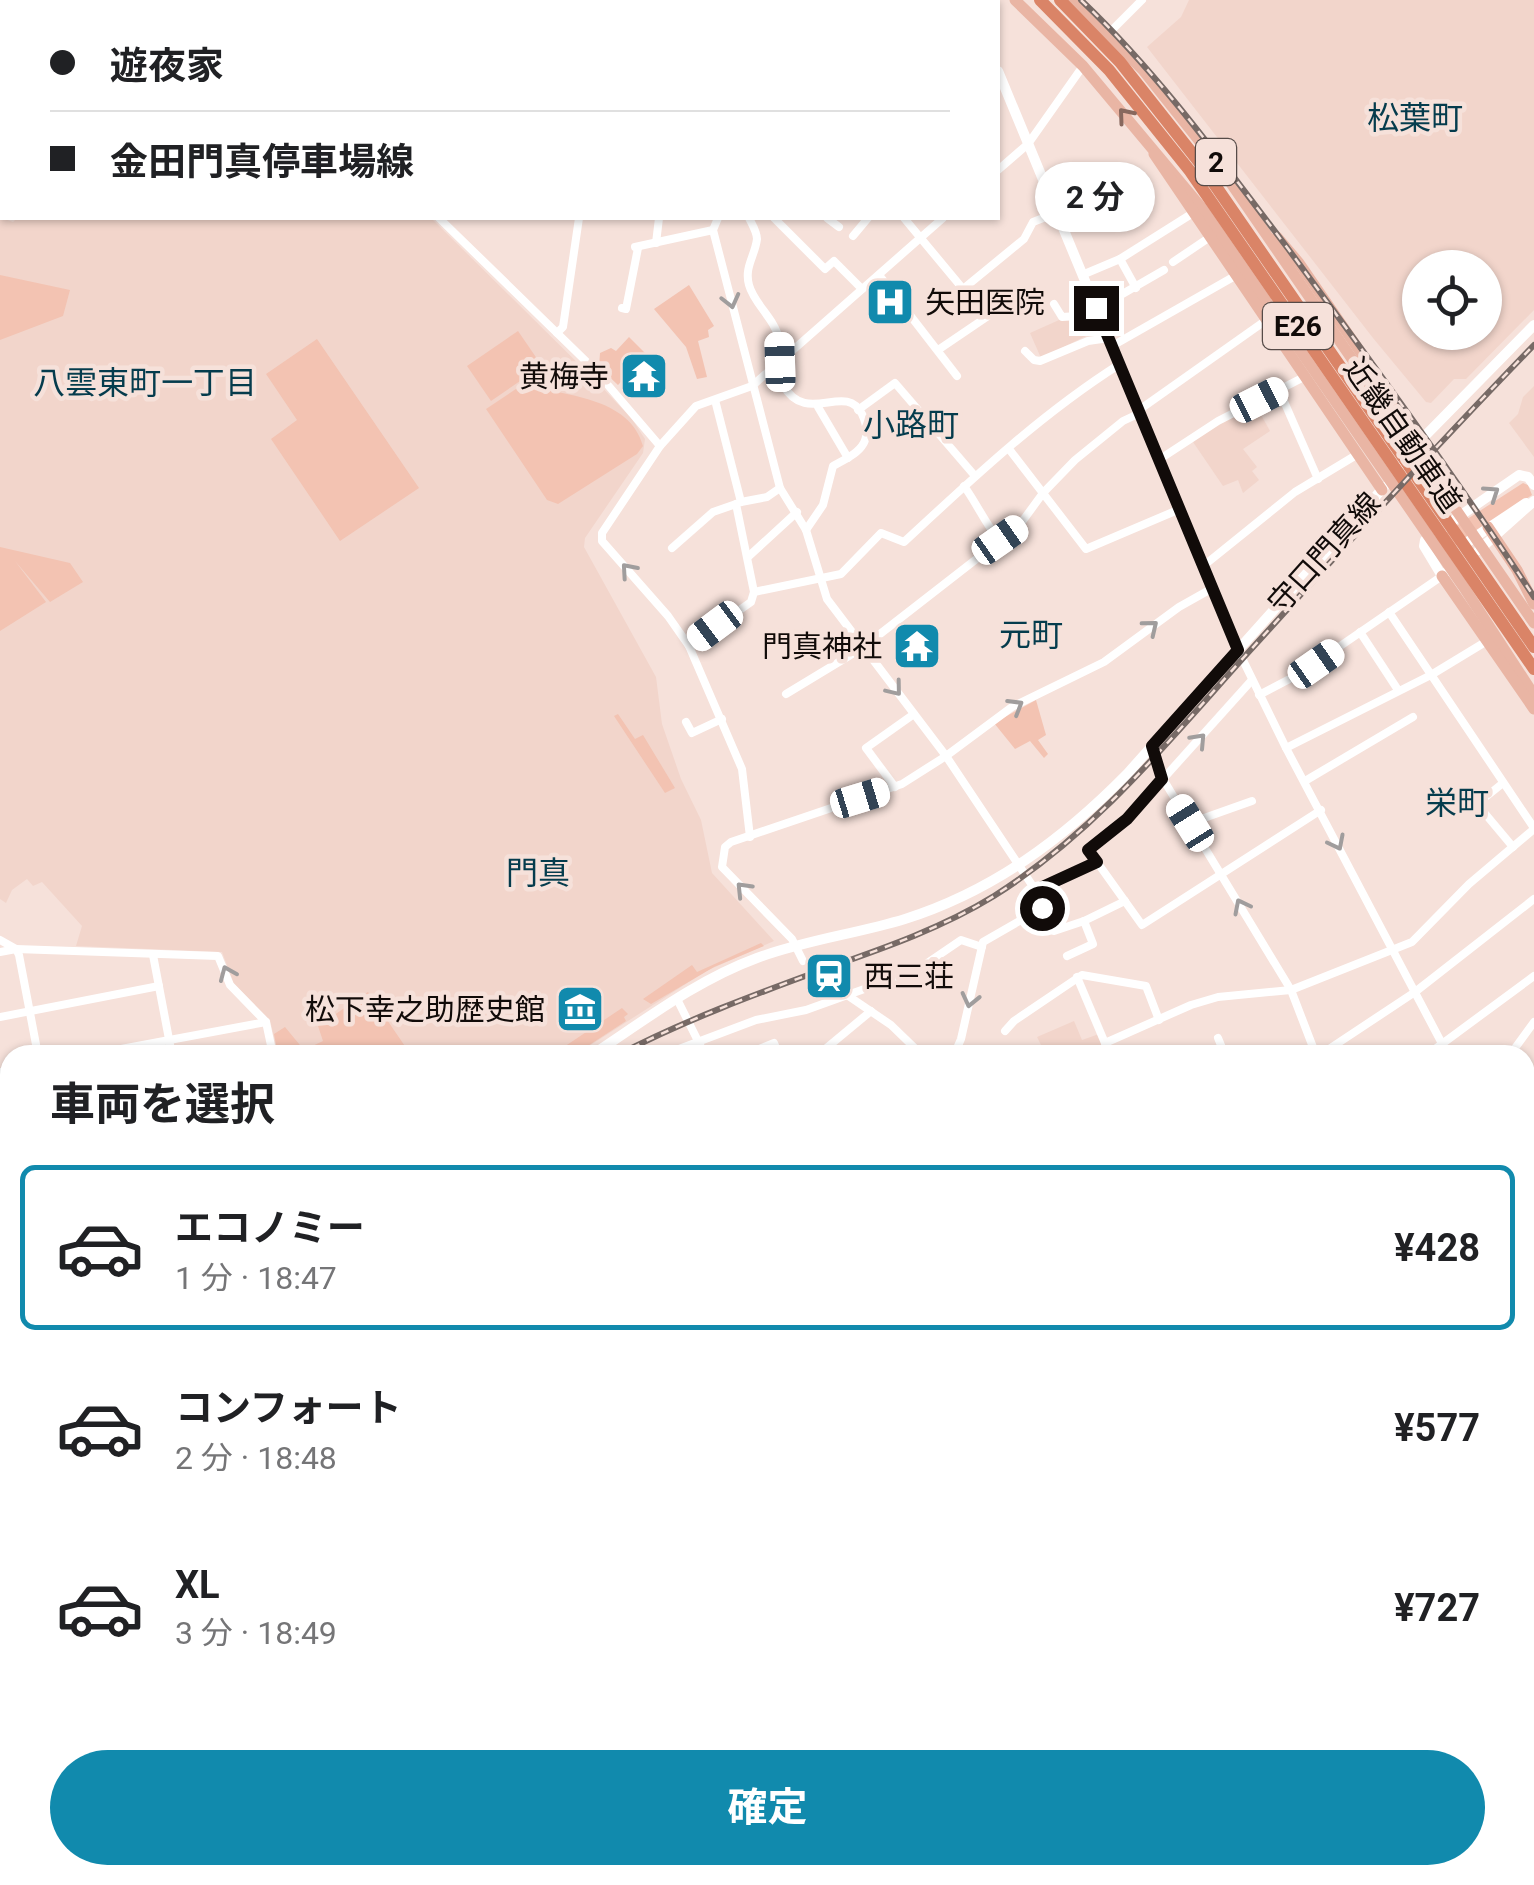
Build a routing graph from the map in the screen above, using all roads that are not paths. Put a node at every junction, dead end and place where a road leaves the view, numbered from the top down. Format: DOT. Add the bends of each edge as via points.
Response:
graph roads {
  1 [pos="1016,0"];
  2 [pos="1040,0"];
  3 [pos="1051,0"];
  4 [pos="1060,0"];
  5 [pos="1073,0"];
  6 [pos="1142,0"];
  7 [pos="1109,33"];
  8 [pos="1083,66"];
  9 [pos="1004,100"];
  10 [pos="1147,141"];
  11 [pos="1028,144"];
  12 [pos="1000,168"];
  13 [pos="1230,180"];
  14 [pos="1056,213"];
  15 [pos="1193,213"];
  16 [pos="442,220"];
  17 [pos="579,220"];
  18 [pos="659,220"];
  19 [pos="717,220"];
  20 [pos="750,220"];
  21 [pos="776,220"];
  22 [pos="830,220"];
  23 [pos="866,220"];
  24 [pos="906,220"];
  25 [pos="941,220"];
  26 [pos="839,227"];
  27 [pos="713,230"];
  28 [pos="853,236"];
  29 [pos="1210,237"];
  30 [pos="920,238"];
  31 [pos="656,243"];
  32 [pos="1120,258"];
  33 [pos="1174,262"];
  34 [pos="1164,270"];
  35 [pos="879,275"];
  36 [pos="1082,275"];
  37 [pos="1235,276"];
  38 [pos="1136,288"];
  39 [pos="862,290"];
  40 [pos="1112,300"];
  41 [pos="1054,304"];
  42 [pos="622,308"];
  43 [pos="1096,308"];
  44 [pos="997,310"];
  45 [pos="1265,321"];
  46 [pos="1534,326"];
  47 [pos="557,333"];
  48 [pos="1110,342"];
  49 [pos="938,350"];
  50 [pos="1026,351"];
  51 [pos="780,362"];
  52 [pos="1120,364"];
  53 [pos="957,376"];
  54 [pos="1304,377"];
  55 [pos="752,386"];
  56 [pos="1279,390"];
  57 [pos="715,400"];
  58 [pos="1395,403"];
  59 [pos="818,407"];
  60 [pos="858,410"];
  61 [pos="1140,412"];
  62 [pos="1348,440"];
  63 [pos="1420,440"];
  64 [pos="660,446"];
  65 [pos="1009,449"];
  66 [pos="1358,454"];
  67 [pos="848,458"];
  68 [pos="1160,459"];
  69 [pos="974,476"];
  70 [pos="1318,479"];
  71 [pos="1534,485"];
  72 [pos="964,486"];
  73 [pos="780,488"];
  74 [pos="1382,490"];
  75 [pos="1043,493"];
  76 [pos="1534,500"];
  77 [pos="738,503"];
  78 [pos="1180,509"];
  79 [pos="797,512"];
  80 [pos="806,530"];
  81 [pos="1492,531"];
  82 [pos="1000,540"];
  83 [pos="672,548"];
  84 [pos="749,556"];
  85 [pos="1202,567"];
  86 [pos="1439,570"];
  87 [pos="823,580"];
  88 [pos="1211,589"];
  89 [pos="754,592"];
  90 [pos="1534,604"];
  91 [pos="1389,612"];
  92 [pos="1534,623"];
  93 [pos="1360,632"];
  94 [pos="1487,641"];
  95 [pos="689,646"];
  96 [pos="862,648"];
  97 [pos="1534,648"];
  98 [pos="1238,650"];
  99 [pos="1534,669"];
  100 [pos="1430,675"];
  101 [pos="1252,680"];
  102 [pos="1398,690"];
  103 [pos="786,694"];
  104 [pos="1259,695"];
  105 [pos="1534,695"];
  106 [pos="1534,709"];
  107 [pos="914,714"];
  108 [pos="1412,716"];
  109 [pos="722,719"];
  110 [pos="686,722"];
  111 [pos="1152,746"];
  112 [pos="1286,748"];
  113 [pos="946,756"];
  114 [pos="1162,779"];
  115 [pos="1305,780"];
  116 [pos="1502,783"];
  117 [pos="895,787"];
  118 [pos="1252,801"];
  119 [pos="1321,810"];
  120 [pos="1190,823"];
  121 [pos="1534,828"];
  122 [pos="750,837"];
  123 [pos="1513,848"];
  124 [pos="1097,862"];
  125 [pos="1019,867"];
  126 [pos="1221,873"];
  127 [pos="1036,890"];
  128 [pos="1534,899"];
  129 [pos="1125,901"];
  130 [pos="1042,908"];
  131 [pos="1084,922"];
  132 [pos="0,940"];
  133 [pos="796,945"];
  134 [pos="982,947"];
  135 [pos="16,948"];
  136 [pos="1394,950"];
  137 [pos="0,952"];
  138 [pos="153,955"];
  139 [pos="1067,956"];
  140 [pos="803,961"];
  141 [pos="1534,976"];
  142 [pos="1077,978"];
  143 [pos="159,986"];
  144 [pos="1290,990"];
  145 [pos="1415,992"];
  146 [pos="843,993"];
  147 [pos="677,998"];
  148 [pos="30,1012"];
  149 [pos="871,1012"];
  150 [pos="0,1018"];
  151 [pos="1158,1020"];
  152 [pos="266,1022"];
  153 [pos="1534,1022"];
  154 [pos="1005,1031"];
  155 [pos="1218,1038"];
  156 [pos="169,1039"];
  157 [pos="698,1042"];
  158 [pos="1105,1044"];
  159 [pos="1442,1044"];
  160 [pos="36,1045"];
  161 [pos="139,1045"];
  162 [pos="170,1045"];
  163 [pos="270,1045"];
  164 [pos="607,1045"];
  165 [pos="690,1045"];
  166 [pos="700,1045"];
  167 [pos="830,1045"];
  168 [pos="912,1045"];
  169 [pos="958,1045"];
  170 [pos="1221,1045"];
  171 [pos="1314,1045"];
  172 [pos="1333,1045"];
  173 [pos="1517,1045"];
  1 -- 8 [label="main road, 2"];
  2 -- 99 [label="highway, 近畿自動車道 / E26" via="1190,171"];
  3 -- 8 [label="main road" via="1095,44"];
  4 -- 97 [label="highway, 近畿自動車道 / E26" via="1130,73 1199,162"];
  5 -- 7 [label="main road, 2"];
  6 -- 7 [label="street"];
  7 -- 13 [label="main road, 2"];
  10 -- 8 [label="main road, 2, one-way"];
  8 -- 11 [label="street"];
  9 -- 11 [label="main road"];
  10 -- 15 [label="main road"];
  10 -- 105 [label="main road, 2" via="1201,207"];
  11 -- 12 [label="street"];
  11 -- 14 [label="main road"];
  13 -- 58 [label="main road" via="1299,264"];
  13 -- 92 [label="main road, 2"];
  14 -- 30 [label="street" via="1033,222 1024,240 963,289"];
  14 -- 36 [label="main road"];
  15 -- 29 [label="main road"];
  15 -- 32 [label="street"];
  16 -- 47 [label="street"];
  17 -- 47 [label="street"];
  18 -- 31 [label="street"];
  19 -- 27 [label="street"];
  20 -- 51 [label="street" via="757,239 749,286 779,337"];
  21 -- 39 [label="street" via="825,270 834,261"];
  22 -- 26 [label="street"];
  23 -- 28 [label="street"];
  24 -- 30 [label="street"];
  25 -- 30 [label="street"];
  27 -- 31 [label="street"];
  27 -- 55 [label="street, one-way"];
  29 -- 33 [label="street"];
  29 -- 37 [label="main road"];
  30 -- 35 [label="street"];
  31 -- 42 [label="street" via="637,248"];
  32 -- 36 [label="street"];
  32 -- 38 [label="street"];
  34 -- 38 [label="street"];
  35 -- 39 [label="street"];
  35 -- 49 [label="street"];
  36 -- 43 [label="main road"];
  37 -- 45 [label="main road"];
  37 -- 48 [label="street"];
  38 -- 40 [label="street"];
  39 -- 51 [label="street"];
  41 -- 43 [label="street" via="1062,317"];
  43 -- 48 [label="main road"];
  44 -- 49 [label="street"];
  45 -- 54 [label="main road"];
  45 -- 61 [label="street"];
  46 -- 63 [label="main road, 守口門真線"];
  47 -- 64 [label="street"];
  48 -- 50 [label="street" via="1088,340 1040,362"];
  48 -- 52 [label="main road"];
  49 -- 53 [label="street"];
  51 -- 55 [label="street"];
  51 -- 59 [label="street" via="788,392"];
  52 -- 61 [label="main road"];
  52 -- 65 [label="street"];
  54 -- 56 [label="street"];
  54 -- 62 [label="main road"];
  55 -- 57 [label="street"];
  55 -- 73 [label="street"];
  56 -- 68 [label="street"];
  56 -- 70 [label="street"];
  57 -- 64 [label="street" via="696,406"];
  57 -- 77 [label="street"];
  58 -- 62 [label="main road"];
  58 -- 63 [label="main road"];
  59 -- 60 [label="street" via="845,400"];
  59 -- 67 [label="street"];
  60 -- 67 [label="street" via="866,446"];
  60 -- 69 [label="street" via="895,383"];
  61 -- 68 [label="main road"];
  61 -- 75 [label="street" via="1083,453"];
  62 -- 66 [label="main road"];
  63 -- 74 [label="main road, 守口門真線"];
  95 -- 64 [label="street, one-way" via="602,540"];
  65 -- 69 [label="street"];
  65 -- 75 [label="street"];
  66 -- 70 [label="street"];
  66 -- 74 [label="main road"];
  67 -- 80 [label="street" via="833,466 823,505"];
  68 -- 78 [label="main road"];
  69 -- 72 [label="street"];
  70 -- 85 [label="street"];
  86 -- 71 [label="main road, one-way" via="1424,540 1519,475"];
  72 -- 82 [label="street"];
  72 -- 87 [label="street" via="904,542 880,533 842,574"];
  73 -- 77 [label="street"];
  73 -- 79 [label="street"];
  74 -- 98 [label="main road, 守口門真線"];
  75 -- 78 [label="street" via="1086,548"];
  75 -- 82 [label="street"];
  76 -- 81 [label="main road"];
  77 -- 83 [label="street" via="713,512"];
  77 -- 84 [label="street"];
  78 -- 85 [label="main road"];
  79 -- 80 [label="street"];
  79 -- 84 [label="street"];
  80 -- 87 [label="street"];
  81 -- 86 [label="main road"];
  81 -- 90 [label="main road"];
  82 -- 96 [label="street"];
  84 -- 89 [label="street"];
  85 -- 88 [label="main road"];
  86 -- 91 [label="street"];
  86 -- 94 [label="main road"];
  87 -- 89 [label="street"];
  87 -- 96 [label="street" via="827,599"];
  88 -- 98 [label="main road"];
  113 -- 88 [label="street, one-way" via="1012,707 1104,662"];
  89 -- 95 [label="street" via="751,602"];
  91 -- 93 [label="street"];
  91 -- 100 [label="street"];
  93 -- 102 [label="street"];
  93 -- 104 [label="street"];
  94 -- 100 [label="street"];
  94 -- 106 [label="main road"];
  95 -- 109 [label="street"];
  96 -- 103 [label="street"];
  96 -- 107 [label="street, one-way"];
  98 -- 101 [label="street"];
  98 -- 111 [label="main road, 守口門真線"];
  100 -- 102 [label="street"];
  100 -- 116 [label="street"];
  101 -- 104 [label="street"];
  114 -- 101 [label="street, one-way"];
  102 -- 112 [label="street"];
  104 -- 112 [label="street"];
  107 -- 113 [label="street"];
  107 -- 117 [label="street" via="866,748"];
  108 -- 115 [label="street"];
  109 -- 110 [label="street" via="692,732"];
  109 -- 122 [label="street" via="742,769"];
  111 -- 114 [label="street"];
  111 -- 125 [label="main road, 守口門真線" via="1087,814"];
  112 -- 115 [label="street"];
  113 -- 117 [label="street"];
  113 -- 125 [label="street"];
  114 -- 120 [label="street"];
  114 -- 124 [label="street" via="1088,850"];
  115 -- 119 [label="street"];
  116 -- 121 [label="street"];
  116 -- 123 [label="street" via="1477,804"];
  117 -- 122 [label="street"];
  118 -- 120 [label="street"];
  119 -- 126 [label="street"];
  119 -- 136 [label="street, one-way"];
  120 -- 126 [label="street"];
  121 -- 123 [label="street"];
  133 -- 122 [label="street, one-way" via="722,867 731,842"];
  123 -- 136 [label="street" via="1412,942"];
  124 -- 127 [label="street"];
  124 -- 129 [label="street"];
  125 -- 127 [label="street"];
  125 -- 133 [label="main road, 守口門真線" via="932,910"];
  126 -- 129 [label="street" via="1142,926"];
  144 -- 126 [label="street, one-way"];
  127 -- 130 [label="street"];
  128 -- 145 [label="street"];
  129 -- 131 [label="street"];
  130 -- 131 [label="street" via="1054,931"];
  130 -- 134 [label="street"];
  131 -- 139 [label="street" via="1093,944"];
  132 -- 135 [label="street"];
  133 -- 140 [label="street"];
  133 -- 147 [label="main road, 守口門真線"];
  134 -- 146 [label="street" via="961,940 917,970"];
  134 -- 169 [label="street, one-way"];
  135 -- 137 [label="street"];
  135 -- 138 [label="street"];
  135 -- 148 [label="street"];
  136 -- 144 [label="street"];
  136 -- 145 [label="street"];
  138 -- 143 [label="street"];
  152 -- 138 [label="street, one-way" via="230,985 218,956"];
  141 -- 159 [label="street"];
  142 -- 151 [label="street" via="1146,986"];
  142 -- 154 [label="street"];
  142 -- 158 [label="street"];
  143 -- 148 [label="street"];
  143 -- 156 [label="street"];
  144 -- 151 [label="street" via="1218,997"];
  144 -- 171 [label="street"];
  145 -- 159 [label="street"];
  145 -- 172 [label="street"];
  146 -- 149 [label="street"];
  146 -- 157 [label="street"];
  147 -- 157 [label="street"];
  147 -- 164 [label="main road, 守口門真線"];
  148 -- 150 [label="street"];
  148 -- 160 [label="street"];
  149 -- 167 [label="street"];
  149 -- 168 [label="street"];
  151 -- 158 [label="street"];
  152 -- 156 [label="street"];
  152 -- 163 [label="street"];
  153 -- 173 [label="street"];
  155 -- 170 [label="street"];
  156 -- 161 [label="street"];
  156 -- 162 [label="street"];
  157 -- 165 [label="street"];
  157 -- 166 [label="street"];
}
